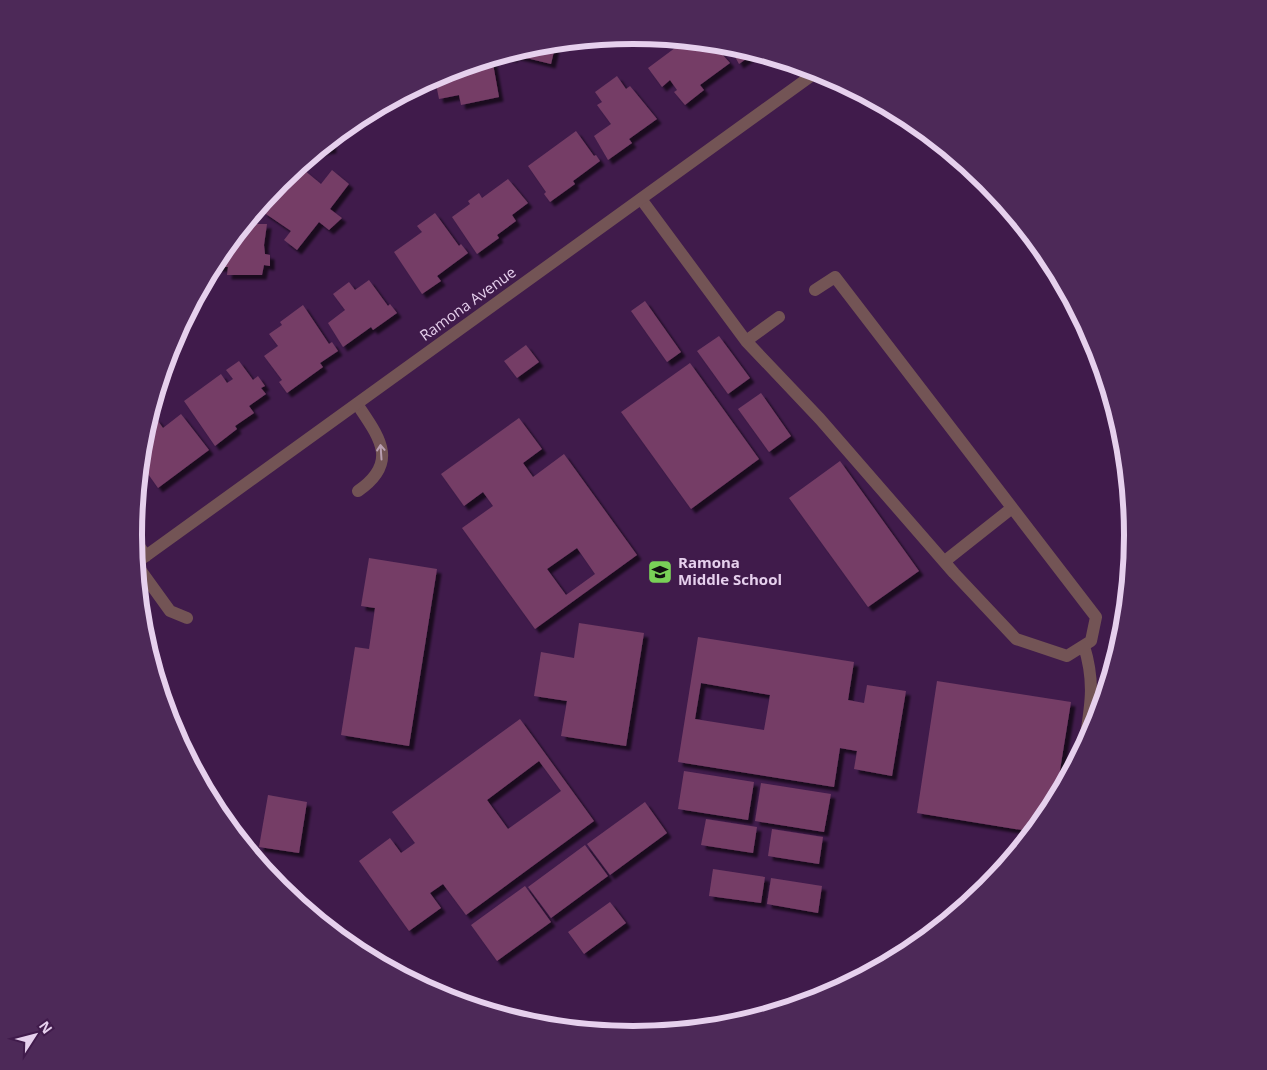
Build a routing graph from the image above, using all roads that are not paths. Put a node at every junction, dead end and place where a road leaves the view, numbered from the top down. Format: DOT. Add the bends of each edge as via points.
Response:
graph roads {
  1 [pos="810,77"];
  2 [pos="641,199"];
  3 [pos="815,290"];
  4 [pos="779,317"];
  5 [pos="746,341"];
  6 [pos="357,404"];
  7 [pos="358,491"];
  8 [pos="1012,508"];
  9 [pos="143,559"];
  10 [pos="944,561"];
  11 [pos="143,566"];
  12 [pos="187,618"];
  13 [pos="1084,646"];
  14 [pos="1088,720"];
  1 -- 2 [label="street, Ramona Avenue"];
  2 -- 5 [label="street"];
  2 -- 6 [label="street, Ramona Avenue"];
  3 -- 8 [label="street" via="835,277"];
  4 -- 5 [label="street"];
  5 -- 10 [label="street" via="820,419"];
  7 -- 6 [label="street, one-way" via="371,482 382,465 380,438"];
  6 -- 9 [label="street, Ramona Avenue"];
  8 -- 10 [label="street"];
  8 -- 13 [label="street" via="1096,617 1091,642"];
  10 -- 13 [label="street" via="1016,639 1067,656"];
  11 -- 12 [label="street" via="170,611"];
  13 -- 14 [label="street" via="1092,671"];
}
